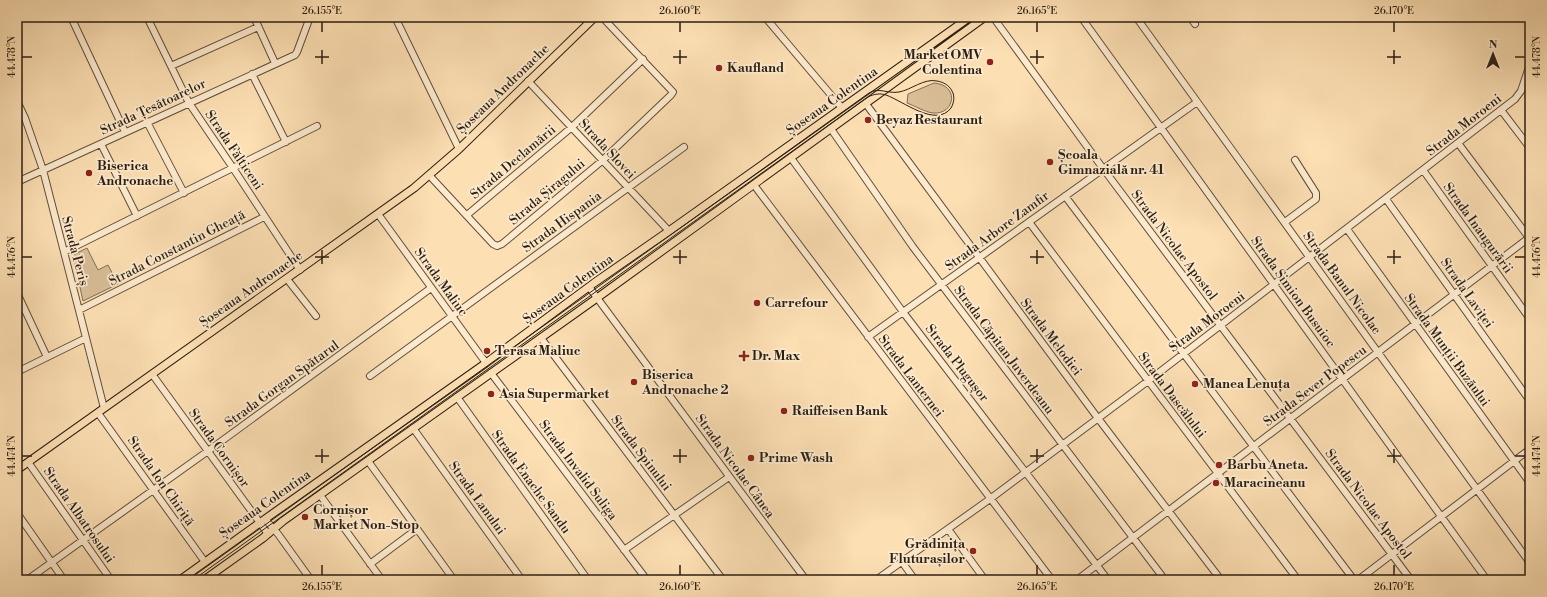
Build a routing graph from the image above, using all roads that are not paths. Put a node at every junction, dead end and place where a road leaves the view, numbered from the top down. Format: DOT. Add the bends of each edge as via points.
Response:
graph roads {
  1 [pos="71,17"];
  2 [pos="148,17"];
  3 [pos="254,17"];
  4 [pos="304,17"];
  5 [pos="310,17"];
  6 [pos="395,17"];
  7 [pos="595,17"];
  8 [pos="602,17"];
  9 [pos="765,17"];
  10 [pos="970,17"];
  11 [pos="985,17"];
  12 [pos="993,17"];
  13 [pos="1081,17"];
  14 [pos="1136,17"];
  15 [pos="1190,17"];
  16 [pos="1195,24"];
  17 [pos="307,25"];
  18 [pos="258,27"];
  19 [pos="643,59"];
  20 [pos="275,63"];
  21 [pos="1530,64"];
  22 [pos="171,66"];
  23 [pos="252,74"];
  24 [pos="528,82"];
  25 [pos="17,101"];
  26 [pos="1197,102"];
  27 [pos="189,103"];
  28 [pos="866,104"];
  29 [pos="842,108"];
  30 [pos="1501,110"];
  31 [pos="147,122"];
  32 [pos="317,126"];
  33 [pos="572,127"];
  34 [pos="1161,127"];
  35 [pos="831,129"];
  36 [pos="125,132"];
  37 [pos="286,142"];
  38 [pos="1458,143"];
  39 [pos="101,144"];
  40 [pos="684,147"];
  41 [pos="1530,148"];
  42 [pos="459,149"];
  43 [pos="791,158"];
  44 [pos="603,160"];
  45 [pos="1295,160"];
  46 [pos="234,168"];
  47 [pos="1103,168"];
  48 [pos="44,170"];
  49 [pos="1423,170"];
  50 [pos="429,175"];
  51 [pos="17,182"];
  52 [pos="754,185"];
  53 [pos="629,187"];
  54 [pos="184,193"];
  55 [pos="1065,196"];
  56 [pos="1386,199"];
  57 [pos="378,214"];
  58 [pos="137,216"];
  59 [pos="467,216"];
  60 [pos="264,217"];
  61 [pos="1029,222"];
  62 [pos="1285,222"];
  63 [pos="1346,229"];
  64 [pos="669,231"];
  65 [pos="1530,238"];
  66 [pos="64,252"];
  67 [pos="1310,257"];
  68 [pos="979,258"];
  69 [pos="1492,266"];
  70 [pos="300,270"];
  71 [pos="287,279"];
  72 [pos="942,284"];
  73 [pos="1274,284"];
  74 [pos="589,287"];
  75 [pos="431,288"];
  76 [pos="17,293"];
  77 [pos="1454,294"];
  78 [pos="597,298"];
  79 [pos="79,310"];
  80 [pos="903,312"];
  81 [pos="316,316"];
  82 [pos="452,316"];
  83 [pos="1530,319"];
  84 [pos="1415,324"];
  85 [pos="1221,326"];
  86 [pos="868,337"];
  87 [pos="86,338"];
  88 [pos="541,338"];
  89 [pos="1378,352"];
  90 [pos="1184,353"];
  91 [pos="47,357"];
  92 [pos="486,363"];
  93 [pos="17,372"];
  94 [pos="491,373"];
  95 [pos="152,374"];
  96 [pos="370,376"];
  97 [pos="1342,379"];
  98 [pos="1148,381"];
  99 [pos="457,398"];
  100 [pos="1530,401"];
  101 [pos="101,411"];
  102 [pos="1097,417"];
  103 [pos="1291,418"];
  104 [pos="413,428"];
  105 [pos="1062,444"];
  106 [pos="1254,446"];
  107 [pos="1530,449"];
  108 [pos="208,451"];
  109 [pos="368,461"];
  110 [pos="1514,461"];
  111 [pos="28,462"];
  112 [pos="17,470"];
  113 [pos="1026,472"];
  114 [pos="1218,474"];
  115 [pos="729,477"];
  116 [pos="1530,483"];
  117 [pos="153,489"];
  118 [pos="1477,489"];
  119 [pos="320,495"];
  120 [pos="990,499"];
  121 [pos="1169,511"];
  122 [pos="17,513"];
  123 [pos="674,515"];
  124 [pos="1441,516"];
  125 [pos="262,521"];
  126 [pos="417,529"];
  127 [pos="948,529"];
  128 [pos="276,531"];
  129 [pos="268,534"];
  130 [pos="1133,538"];
  131 [pos="83,540"];
  132 [pos="624,550"];
  133 [pos="1392,554"];
  134 [pos="205,562"];
  135 [pos="902,562"];
  136 [pos="51,563"];
  137 [pos="1530,563"];
  138 [pos="370,564"];
  139 [pos="1096,565"];
  140 [pos="27,580"];
  141 [pos="64,580"];
  142 [pos="111,580"];
  143 [pos="180,580"];
  144 [pos="204,580"];
  145 [pos="311,580"];
  146 [pos="382,580"];
  147 [pos="454,580"];
  148 [pos="522,580"];
  149 [pos="588,580"];
  150 [pos="647,580"];
  151 [pos="723,580"];
  152 [pos="806,580"];
  153 [pos="876,580"];
  154 [pos="915,580"];
  155 [pos="985,580"];
  156 [pos="1052,580"];
  157 [pos="1077,580"];
  158 [pos="1108,580"];
  159 [pos="1165,580"];
  160 [pos="1221,580"];
  161 [pos="1298,580"];
  162 [pos="1354,580"];
  163 [pos="1358,580"];
  164 [pos="1411,580"];
  165 [pos="1487,580"];
  1 -- 36 [label="street"];
  2 -- 22 [label="street, Strada Fălticeni"];
  3 -- 18 [label="street"];
  4 -- 17 [label="street"];
  5 -- 17 [label="street"];
  6 -- 42 [label="street"];
  7 -- 24 [label="main road, Șoseaua Andronache"];
  8 -- 19 [label="street, Strada Șiragului"];
  9 -- 29 [label="street"];
  10 -- 29 [label="main road, Șoseaua Colentina"];
  11 -- 28 [label="main road, Șoseaua Colentina"];
  12 -- 47 [label="street, Strada Nicolae Apostol"];
  13 -- 34 [label="street, Strada Simion Busuioc"];
  14 -- 26 [label="street, Strada Banul Nicolae"];
  15 -- 16 [label="street"];
  17 -- 20 [label="street, Strada Țesătoarelor" via="298,52"];
  18 -- 20 [label="street"];
  18 -- 22 [label="street"];
  19 -- 33 [label="street, Strada Declamării"];
  19 -- 44 [label="street, Strada Șiragului" via="671,89 672,94"];
  20 -- 23 [label="street, Strada Țesătoarelor"];
  21 -- 30 [label="street, Strada Moroeni" via="1521,92"];
  22 -- 27 [label="street, Strada Fălticeni"];
  23 -- 27 [label="street, Strada Țesătoarelor"];
  23 -- 37 [label="street"];
  24 -- 33 [label="street, Strada Slovei"];
  24 -- 42 [label="main road, Șoseaua Andronache"];
  25 -- 48 [label="street, Strada Periș"];
  26 -- 34 [label="street, Strada Arbore Zamfir"];
  26 -- 62 [label="street, Strada Banul Nicolae"];
  27 -- 31 [label="street, Strada Țesătoarelor"];
  27 -- 46 [label="street, Strada Fălticeni"];
  28 -- 35 [label="main road, Șoseaua Colentina"];
  28 -- 68 [label="street, Strada Melodiei"];
  29 -- 64 [label="main road, Șoseaua Colentina"];
  30 -- 38 [label="street, Strada Moroeni"];
  30 -- 41 [label="street"];
  31 -- 36 [label="street, Strada Țesătoarelor"];
  31 -- 54 [label="street"];
  32 -- 37 [label="street"];
  33 -- 44 [label="street, Strada Slovei"];
  33 -- 59 [label="street, Strada Declamării"];
  34 -- 47 [label="street, Strada Arbore Zamfir"];
  34 -- 73 [label="street, Strada Simion Busuioc"];
  35 -- 43 [label="main road, Șoseaua Colentina"];
  35 -- 72 [label="street, Strada Căpitan Juverdeanu"];
  36 -- 39 [label="street, Strada Țesătoarelor"];
  37 -- 46 [label="street"];
  38 -- 49 [label="street, Strada Moroeni"];
  38 -- 65 [label="street"];
  39 -- 48 [label="street, Strada Țesătoarelor"];
  39 -- 58 [label="street"];
  40 -- 53 [label="street, Strada Hispania"];
  42 -- 50 [label="main road, Șoseaua Andronache"];
  43 -- 52 [label="main road, Șoseaua Colentina"];
  43 -- 80 [label="street, Strada Plugușor"];
  44 -- 53 [label="street, Strada Slovei"];
  44 -- 59 [label="street, Strada Șiragului" via="502,244 493,244"];
  45 -- 62 [label="street" via="1317,196"];
  46 -- 54 [label="street"];
  46 -- 60 [label="street, Strada Fălticeni"];
  47 -- 55 [label="street, Strada Arbore Zamfir"];
  47 -- 85 [label="street, Strada Nicolae Apostol"];
  48 -- 51 [label="street, Strada Țesătoarelor"];
  48 -- 66 [label="street, Strada Periș"];
  49 -- 56 [label="street, Strada Moroeni"];
  49 -- 69 [label="street, Strada Inaugurării"];
  50 -- 57 [label="main road, Șoseaua Andronache"];
  50 -- 59 [label="street"];
  52 -- 78 [label="main road, Șoseaua Colentina"];
  52 -- 86 [label="street, Strada Lanternei"];
  53 -- 64 [label="street, Strada Slovei"];
  53 -- 82 [label="street, Strada Hispania"];
  54 -- 58 [label="street"];
  55 -- 61 [label="street, Strada Arbore Zamfir"];
  55 -- 90 [label="street"];
  56 -- 63 [label="street, Strada Moroeni"];
  56 -- 77 [label="street, Strada Laviței"];
  57 -- 70 [label="main road, Șoseaua Andronache"];
  57 -- 75 [label="street, Strada Maliuc"];
  58 -- 66 [label="street"];
  60 -- 70 [label="street, Strada Fălticeni"];
  60 -- 79 [label="street, Strada Constantin Gheață"];
  61 -- 68 [label="street, Strada Arbore Zamfir"];
  61 -- 98 [label="street, Strada Dascălului"];
  62 -- 67 [label="street, Strada Banul Nicolae"];
  63 -- 67 [label="street, Strada Moroeni"];
  63 -- 84 [label="street, Strada Munții Buzăului"];
  64 -- 74 [label="main road, Șoseaua Colentina"];
  65 -- 69 [label="street, Strada Sever Popescu"];
  66 -- 79 [label="street, Strada Periș"];
  67 -- 73 [label="street, Strada Moroeni"];
  67 -- 89 [label="street, Strada Banul Nicolae"];
  68 -- 72 [label="street, Strada Arbore Zamfir"];
  68 -- 102 [label="street, Strada Melodiei"];
  69 -- 77 [label="street, Strada Sever Popescu"];
  69 -- 83 [label="street, Strada Inaugurării"];
  70 -- 71 [label="main road, Șoseaua Andronache"];
  71 -- 81 [label="street"];
  71 -- 95 [label="main road, Șoseaua Andronache"];
  72 -- 80 [label="street, Strada Arbore Zamfir"];
  72 -- 105 [label="street, Strada Căpitan Juverdeanu"];
  73 -- 85 [label="street, Strada Moroeni"];
  73 -- 97 [label="street, Strada Simion Busuioc"];
  74 -- 78 [label="street, Strada Nicolae Cânea"];
  74 -- 92 [label="main road, Șoseaua Colentina"];
  75 -- 82 [label="street, Strada Maliuc"];
  75 -- 108 [label="street, Strada Gorgan Spătarul"];
  76 -- 91 [label="street"];
  77 -- 84 [label="street, Strada Sever Popescu"];
  77 -- 100 [label="street, Strada Laviței"];
  78 -- 88 [label="main road, Șoseaua Colentina"];
  78 -- 115 [label="street, Strada Nicolae Cânea"];
  79 -- 87 [label="street, Strada Periș"];
  80 -- 86 [label="street, Strada Arbore Zamfir"];
  80 -- 113 [label="street, Strada Plugușor"];
  82 -- 92 [label="street, Strada Maliuc"];
  82 -- 96 [label="street, Strada Hispania"];
  84 -- 89 [label="street, Strada Sever Popescu"];
  84 -- 110 [label="street, Strada Munții Buzăului"];
  85 -- 90 [label="street, Strada Moroeni"];
  85 -- 103 [label="street, Strada Nicolae Apostol"];
  86 -- 120 [label="street, Strada Lanternei"];
  87 -- 91 [label="street"];
  87 -- 101 [label="street, Strada Periș"];
  88 -- 94 [label="main road, Șoseaua Colentina"];
  88 -- 123 [label="street, Strada Spinului"];
  89 -- 97 [label="street, Strada Sever Popescu"];
  89 -- 118 [label="street, Strada Banul Nicolae"];
  90 -- 98 [label="street, Strada Moroeni"];
  90 -- 106 [label="street"];
  91 -- 93 [label="street"];
  92 -- 125 [label="main road, Șoseaua Colentina"];
  94 -- 99 [label="main road, Șoseaua Colentina"];
  94 -- 132 [label="street, Strada Invalid Suliga"];
  95 -- 101 [label="main road, Șoseaua Andronache"];
  95 -- 108 [label="street, Strada Cornișor"];
  97 -- 103 [label="street, Strada Sever Popescu"];
  97 -- 124 [label="street, Strada Simion Busuioc"];
  98 -- 102 [label="street, Strada Moroeni"];
  98 -- 114 [label="street, Strada Dascălului"];
  99 -- 104 [label="main road, Șoseaua Colentina"];
  99 -- 149 [label="street, Strada Enache Sandu"];
  101 -- 111 [label="main road, Șoseaua Andronache"];
  101 -- 117 [label="street, Strada Ion Chiriță"];
  102 -- 105 [label="street, Strada Moroeni"];
  102 -- 121 [label="street, Strada Melodiei"];
  103 -- 106 [label="street, Strada Sever Popescu"];
  103 -- 133 [label="street, Strada Nicolae Apostol"];
  104 -- 109 [label="main road, Șoseaua Colentina"];
  104 -- 148 [label="street, Strada Lanului"];
  105 -- 113 [label="street, Strada Moroeni"];
  105 -- 130 [label="street, Strada Căpitan Juverdeanu"];
  106 -- 114 [label="street, Strada Sever Popescu"];
  106 -- 162 [label="street"];
  107 -- 110 [label="street"];
  108 -- 117 [label="street, Strada Gorgan Spătarul"];
  108 -- 125 [label="street, Strada Cornișor"];
  109 -- 119 [label="main road, Șoseaua Colentina"];
  109 -- 126 [label="street"];
  110 -- 116 [label="street, Strada Munții Buzăului"];
  110 -- 118 [label="street"];
  111 -- 112 [label="main road, Șoseaua Andronache"];
  111 -- 131 [label="street, Strada Albatrosului"];
  113 -- 120 [label="street, Strada Moroeni"];
  113 -- 139 [label="street, Strada Plugușor"];
  114 -- 121 [label="street, Strada Sever Popescu"];
  114 -- 161 [label="street, Strada Dascălului"];
  115 -- 123 [label="street"];
  115 -- 152 [label="street, Strada Nicolae Cânea"];
  117 -- 131 [label="street, Strada Gorgan Spătarul"];
  117 -- 134 [label="street, Strada Ion Chiriță"];
  118 -- 124 [label="street"];
  118 -- 137 [label="street, Strada Banul Nicolae"];
  119 -- 128 [label="main road, Șoseaua Colentina"];
  119 -- 138 [label="street"];
  120 -- 127 [label="street, Strada Moroeni"];
  120 -- 156 [label="street, Strada Lanternei"];
  121 -- 130 [label="street, Strada Sever Popescu"];
  121 -- 160 [label="street, Strada Melodiei"];
  122 -- 136 [label="street"];
  123 -- 132 [label="street"];
  123 -- 151 [label="street, Strada Spinului"];
  124 -- 133 [label="street"];
  124 -- 165 [label="street, Strada Simion Busuioc"];
  125 -- 128 [label="street"];
  125 -- 129 [label="street, Strada Cornișor"];
  125 -- 134 [label="main road, Șoseaua Colentina"];
  126 -- 138 [label="street"];
  126 -- 147 [label="street"];
  127 -- 135 [label="street, Strada Moroeni"];
  127 -- 155 [label="street"];
  128 -- 129 [label="main road, Șoseaua Colentina"];
  128 -- 145 [label="street"];
  129 -- 144 [label="main road, Șoseaua Colentina"];
  130 -- 139 [label="street, Strada Sever Popescu"];
  130 -- 159 [label="street, Strada Căpitan Juverdeanu"];
  131 -- 136 [label="street, Strada Gorgan Spătarul"];
  131 -- 142 [label="street, Strada Albatrosului"];
  132 -- 150 [label="street, Strada Invalid Suliga"];
  133 -- 163 [label="street"];
  133 -- 164 [label="street, Strada Nicolae Apostol"];
  134 -- 143 [label="main road, Șoseaua Colentina"];
  135 -- 153 [label="street, Strada Moroeni"];
  135 -- 154 [label="street"];
  136 -- 140 [label="street, Strada Gorgan Spătarul"];
  136 -- 141 [label="street"];
  138 -- 146 [label="street"];
  139 -- 157 [label="street, Strada Sever Popescu"];
  139 -- 158 [label="street, Strada Plugușor"];
}
